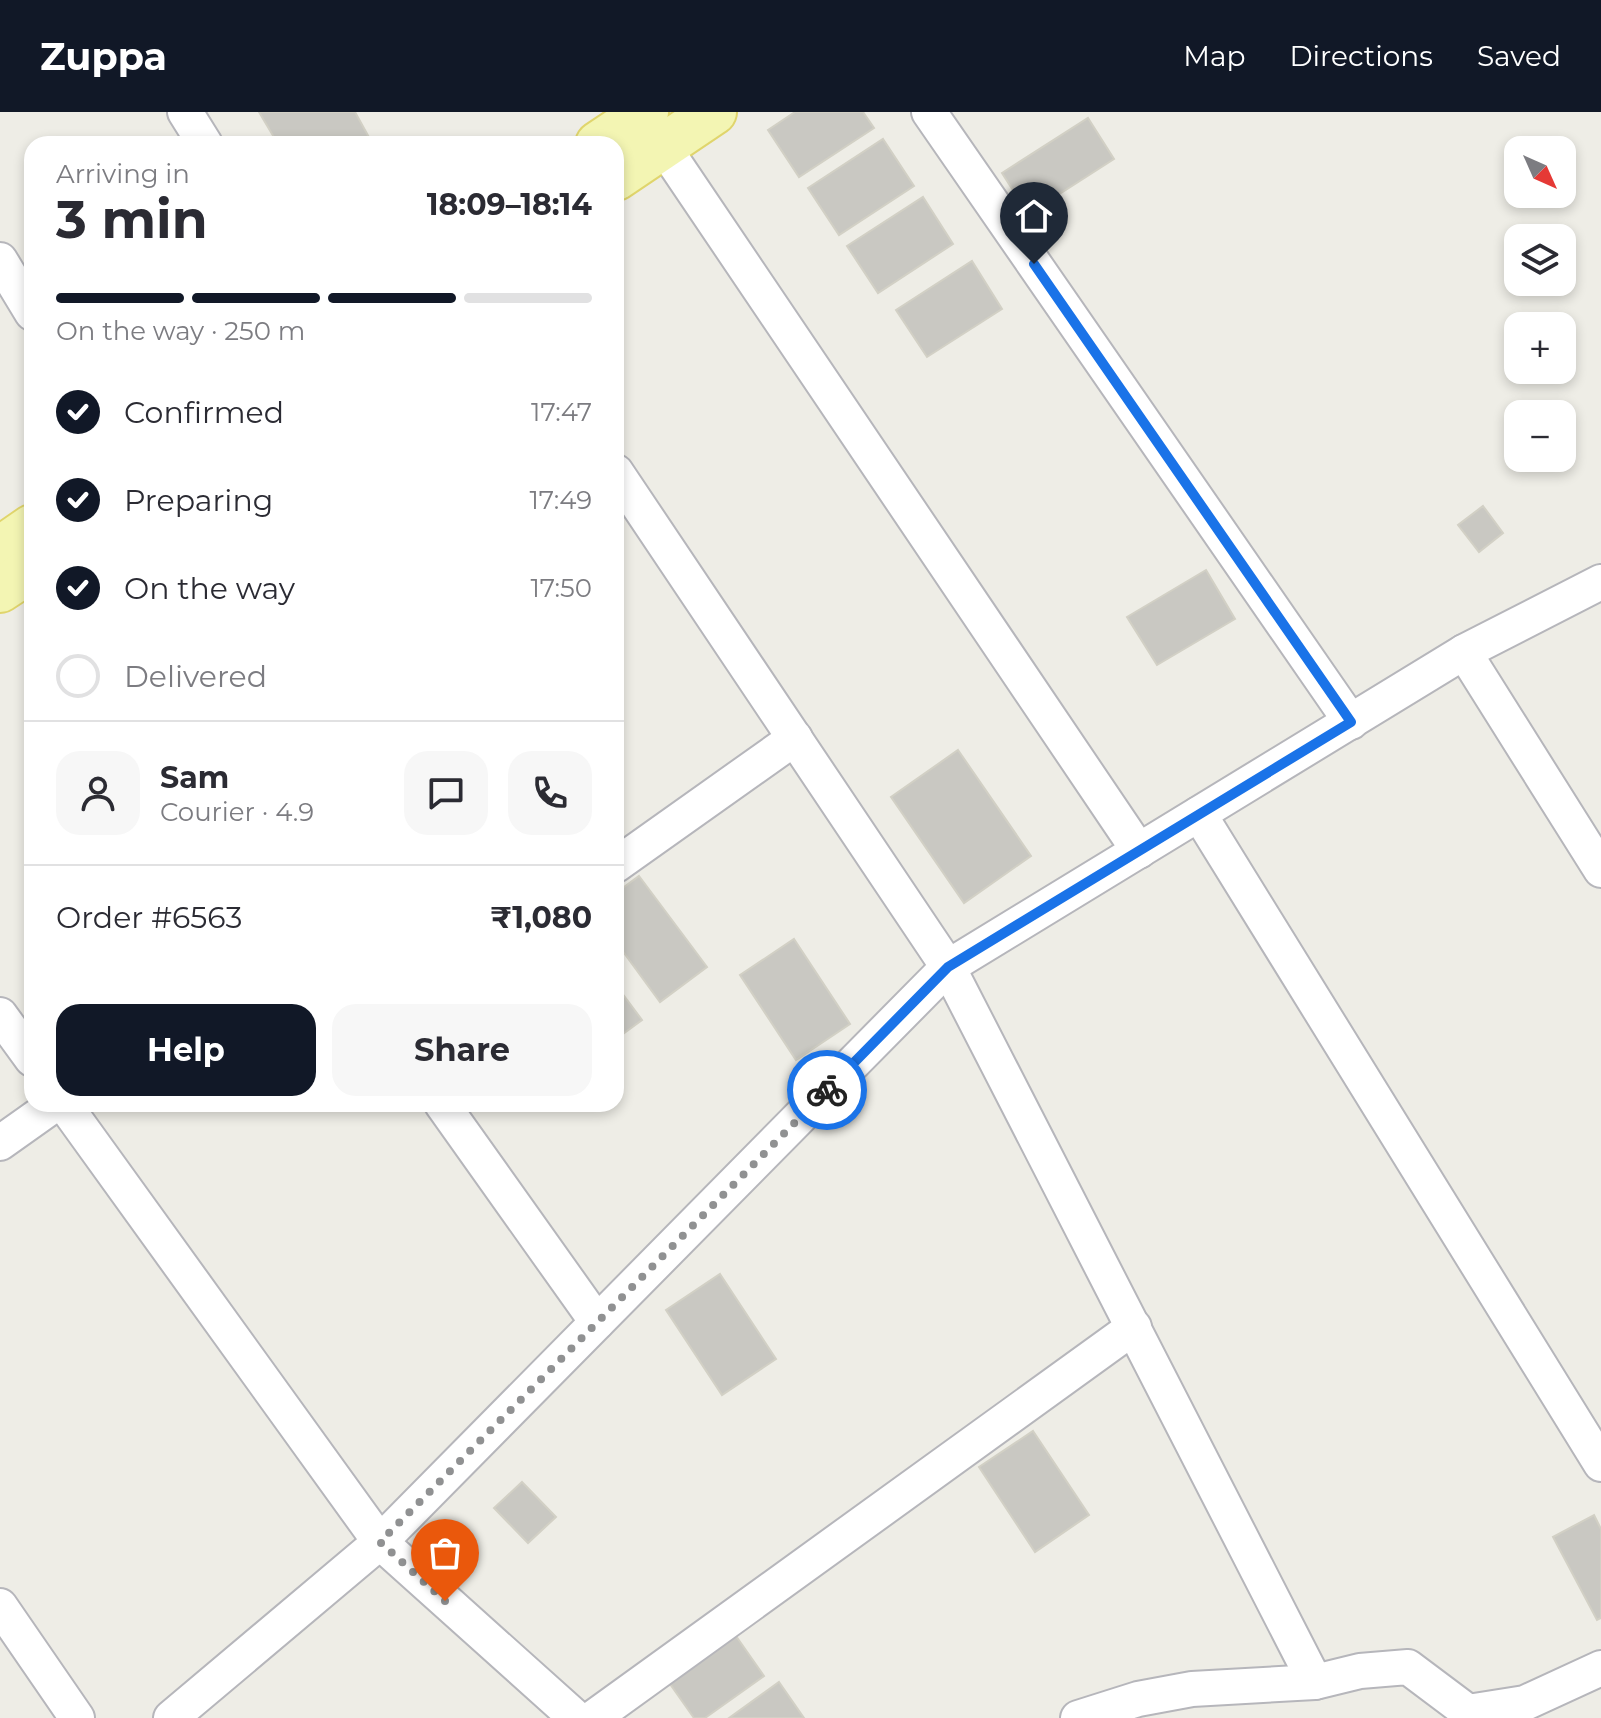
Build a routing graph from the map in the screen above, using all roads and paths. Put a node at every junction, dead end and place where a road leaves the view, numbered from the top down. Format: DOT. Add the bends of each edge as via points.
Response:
graph roads {
  1 [pos="185,112"];
  2 [pos="714,112"];
  3 [pos="929,112"];
  4 [pos="654,129"];
  5 [pos="200,136"];
  6 [pos="624,137"];
  7 [pos="624,168"];
  8 [pos="0,260"];
  9 [pos="24,300"];
  10 [pos="624,485"];
  11 [pos="24,532"];
  12 [pos="0,549"];
  13 [pos="24,574"];
  14 [pos="1601,582"];
  15 [pos="0,590"];
  16 [pos="1464,652"];
  17 [pos="1351,722"];
  18 [pos="795,738"];
  19 [pos="1199,814"];
  20 [pos="1139,851"];
  21 [pos="624,859"];
  22 [pos="1601,870"];
  23 [pos="948,967"];
  24 [pos="0,1015"];
  25 [pos="24,1048"];
  26 [pos="44,1112"];
  27 [pos="70,1112"];
  28 [pos="448,1112"];
  29 [pos="0,1143"];
  30 [pos="597,1322"];
  31 [pos="1134,1327"];
  32 [pos="1601,1464"];
  33 [pos="380,1542"];
  34 [pos="0,1606"];
  35 [pos="1601,1668"];
  36 [pos="1315,1682"];
  37 [pos="77,1718"];
  38 [pos="171,1718"];
  39 [pos="576,1718"];
  40 [pos="593,1718"];
  41 [pos="1078,1718"];
  1 -- 5 [label="street"];
  2 -- 4 [label="main road"];
  3 -- 17 [label="street"];
  4 -- 6 [label="main road"];
  4 -- 7 [label="main road"];
  4 -- 20 [label="street"];
  8 -- 9 [label="street"];
  10 -- 18 [label="street"];
  11 -- 12 [label="main road"];
  13 -- 15 [label="main road"];
  14 -- 16 [label="street"];
  16 -- 17 [label="street"];
  16 -- 22 [label="street"];
  17 -- 19 [label="street"];
  18 -- 21 [label="street"];
  18 -- 23 [label="street"];
  19 -- 20 [label="street"];
  19 -- 32 [label="street"];
  20 -- 23 [label="street"];
  23 -- 30 [label="street"];
  23 -- 31 [label="street"];
  24 -- 25 [label="street"];
  26 -- 29 [label="street"];
  27 -- 33 [label="street"];
  28 -- 30 [label="street"];
  30 -- 33 [label="street"];
  31 -- 36 [label="street"];
  31 -- 40 [label="street"];
  33 -- 38 [label="street"];
  33 -- 39 [label="street"];
  34 -- 37 [label="street"];
  35 -- 36 [label="street" via="1525,1703 1468,1712 1408,1667"];
  36 -- 41 [label="street" via="1192,1689"];
}
